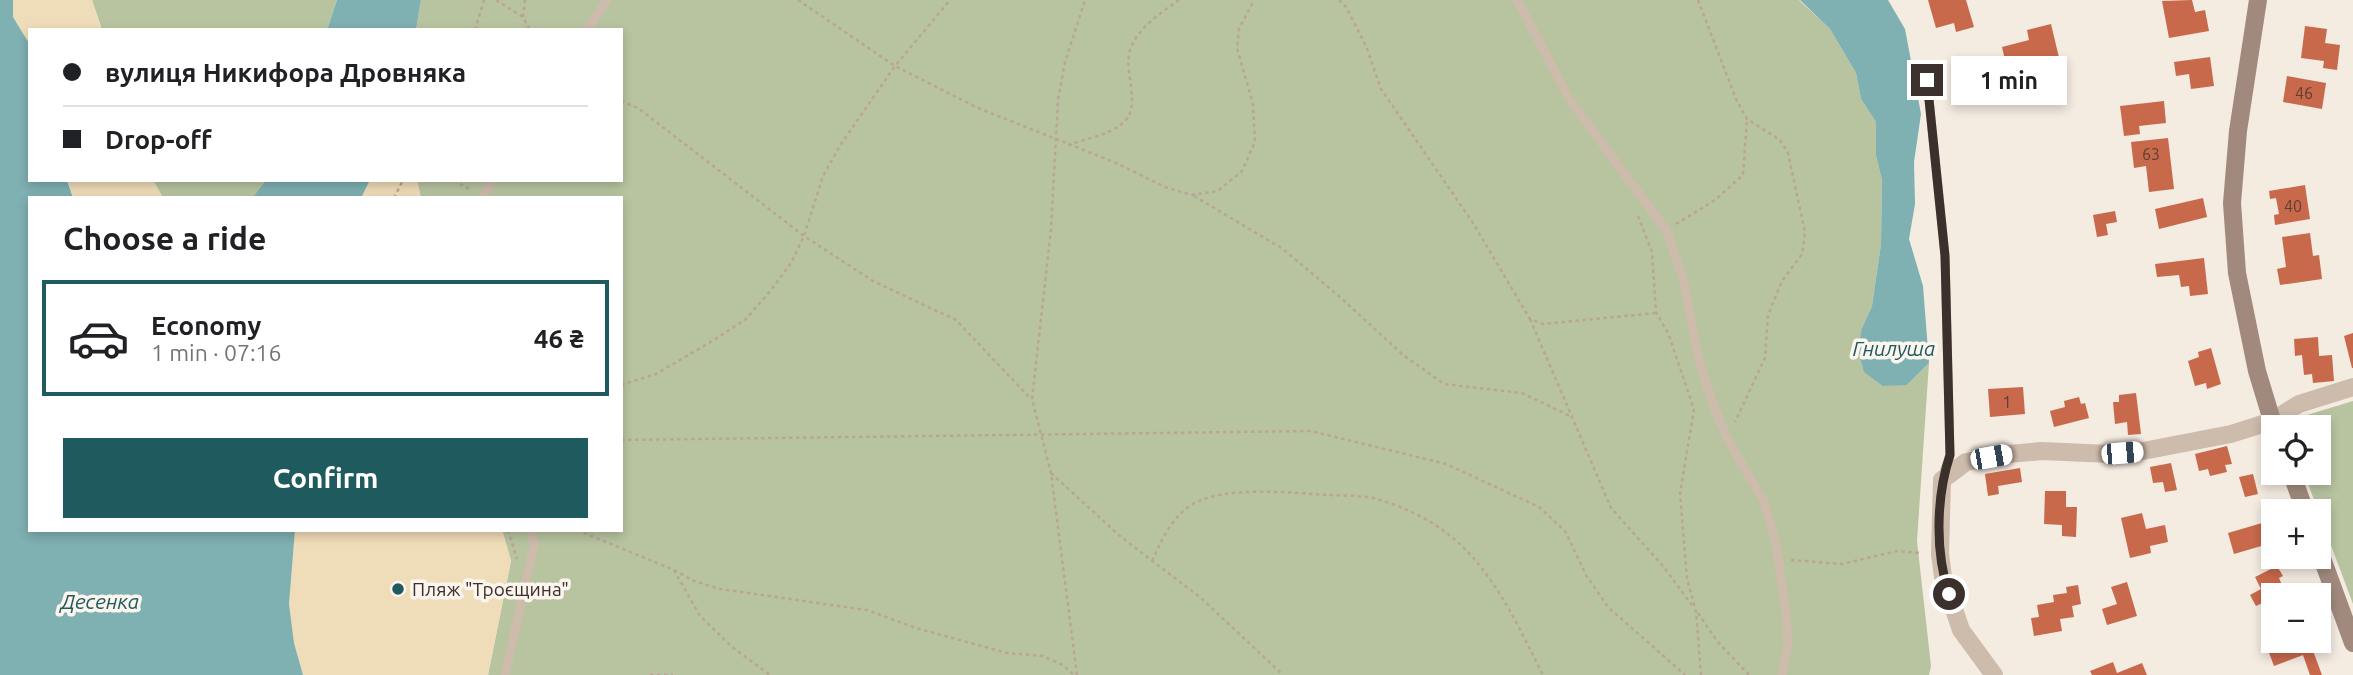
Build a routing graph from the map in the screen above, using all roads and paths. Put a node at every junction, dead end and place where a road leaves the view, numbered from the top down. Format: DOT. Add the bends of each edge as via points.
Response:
graph roads {
  1 [pos="484,0"];
  2 [pos="496,0"];
  3 [pos="525,0"];
  4 [pos="607,0"];
  5 [pos="798,0"];
  6 [pos="950,0"];
  7 [pos="1085,0"];
  8 [pos="1179,0"];
  9 [pos="1254,0"];
  10 [pos="1339,0"];
  11 [pos="1517,0"];
  12 [pos="1698,0"];
  13 [pos="2258,0"];
  14 [pos="523,17"];
  15 [pos="476,28"];
  16 [pos="529,28"];
  17 [pos="588,28"];
  18 [pos="895,66"];
  19 [pos="1927,80"];
  20 [pos="623,102"];
  21 [pos="1747,119"];
  22 [pos="1055,140"];
  23 [pos="1068,145"];
  24 [pos="457,182"];
  25 [pos="473,192"];
  26 [pos="1192,195"];
  27 [pos="1638,216"];
  28 [pos="1666,230"];
  29 [pos="804,236"];
  30 [pos="1652,252"];
  31 [pos="1656,312"];
  32 [pos="1530,319"];
  33 [pos="623,384"];
  34 [pos="2353,387"];
  35 [pos="1032,399"];
  36 [pos="2270,415"];
  37 [pos="2285,415"];
  38 [pos="1572,417"];
  39 [pos="2261,427"];
  40 [pos="1041,434"];
  41 [pos="1727,438"];
  42 [pos="623,440"];
  43 [pos="1051,473"];
  44 [pos="1942,480"];
  45 [pos="531,532"];
  46 [pos="582,532"];
  47 [pos="1940,554"];
  48 [pos="1778,559"];
  49 [pos="1152,561"];
  50 [pos="2326,569"];
  51 [pos="674,570"];
  52 [pos="1696,611"];
  53 [pos="2353,643"];
  54 [pos="505,675"];
  55 [pos="650,675"];
  56 [pos="673,675"];
  57 [pos="770,675"];
  58 [pos="1076,675"];
  59 [pos="1283,675"];
  60 [pos="1543,675"];
  61 [pos="1685,675"];
  62 [pos="1701,675"];
  63 [pos="1749,675"];
  64 [pos="1782,675"];
  65 [pos="1994,675"];
  1 -- 15 [label="path"];
  2 -- 14 [label="path"];
  3 -- 14 [label="path"];
  4 -- 17 [label="lane"];
  5 -- 18 [label="path"];
  6 -- 18 [label="path"];
  7 -- 22 [label="path" via="1065,62"];
  8 -- 23 [label="path" via="1146,26 1131,46 1132,101 1125,121"];
  9 -- 26 [label="path" via="1239,29 1237,48 1254,104 1255,142 1242,171 1218,191"];
  10 -- 32 [label="path" via="1366,46 1381,89 1473,223"];
  11 -- 28 [label="lane" via="1570,100"];
  12 -- 21 [label="path"];
  13 -- 36 [label="street" via="2232,203 2236,273"];
  14 -- 16 [label="path"];
  18 -- 22 [label="path"];
  18 -- 29 [label="path" via="823,176"];
  19 -- 44 [label="lane" via="1945,256 1950,455"];
  20 -- 29 [label="path" via="638,108"];
  21 -- 28 [label="path" via="1742,176 1715,200"];
  21 -- 41 [label="path" via="1780,140 1787,153 1805,232 1802,254 1782,281 1768,315 1765,358"];
  22 -- 23 [label="path"];
  22 -- 35 [label="path" via="1051,229"];
  23 -- 26 [label="path"];
  24 -- 25 [label="path"];
  26 -- 38 [label="path" via="1283,249 1402,354 1444,384 1522,393"];
  27 -- 30 [label="path"];
  28 -- 30 [label="path"];
  28 -- 41 [label="lane" via="1683,278 1699,360"];
  29 -- 33 [label="path" via="791,263 746,319 656,374"];
  29 -- 35 [label="path" via="873,281 957,320"];
  30 -- 31 [label="path"];
  31 -- 32 [label="path" via="1543,324"];
  31 -- 52 [label="path" via="1695,409 1680,493 1686,579"];
  32 -- 38 [label="path"];
  34 -- 37 [label="street" via="2299,404"];
  35 -- 40 [label="path"];
  38 -- 52 [label="path" via="1611,508"];
  39 -- 44 [label="street" via="2138,452 2042,451 1997,456 1966,462"];
  40 -- 42 [label="path"];
  40 -- 43 [label="path"];
  40 -- 61 [label="path" via="1311,431 1446,464 1539,508 1565,531 1608,607"];
  41 -- 48 [label="lane" via="1764,502"];
  43 -- 49 [label="path"];
  43 -- 58 [label="path"];
  44 -- 47 [label="street"];
  45 -- 54 [label="lane" via="534,546"];
  46 -- 51 [label="path"];
  47 -- 48 [label="path" via="1897,551 1842,564"];
  47 -- 65 [label="street" via="1961,630"];
  48 -- 64 [label="lane" via="1788,645"];
  49 -- 59 [label="path" via="1201,597"];
  49 -- 60 [label="path" via="1165,532 1188,507 1205,499 1263,492 1374,498 1448,534 1477,562 1507,606"];
  50 -- 53 [label="street"];
  51 -- 57 [label="path" via="700,616"];
  51 -- 58 [label="path" via="720,589 867,610 1007,653 1043,656"];
  52 -- 62 [label="path"];
  52 -- 63 [label="path"];
  55 -- 56 [label="path"];
}
